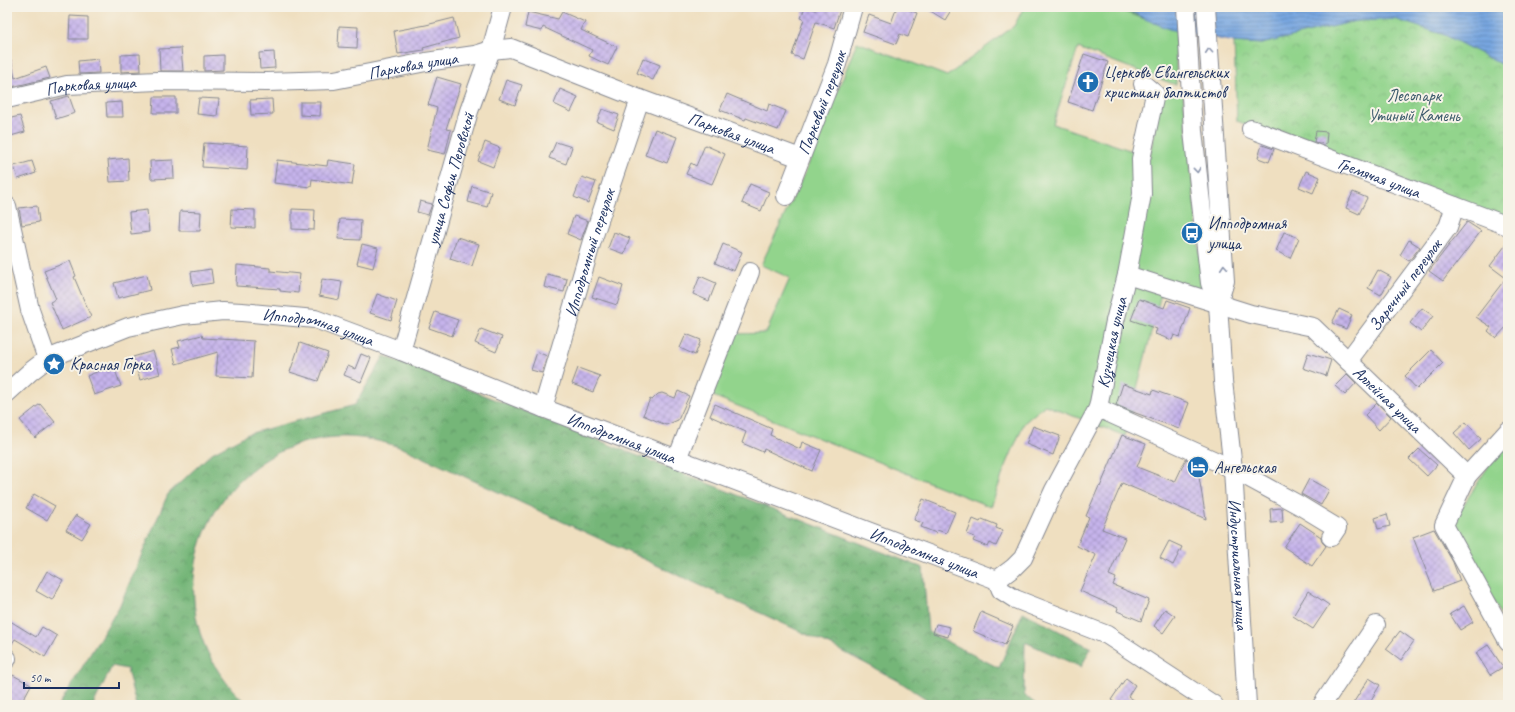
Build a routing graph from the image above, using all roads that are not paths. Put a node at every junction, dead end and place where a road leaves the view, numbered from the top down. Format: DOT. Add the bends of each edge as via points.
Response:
graph roads {
  1 [pos="502,7"];
  2 [pos="853,7"];
  3 [pos="1186,7"];
  4 [pos="1206,7"];
  5 [pos="491,50"];
  6 [pos="1143,84"];
  7 [pos="640,98"];
  8 [pos="7,99"];
  9 [pos="1251,130"];
  10 [pos="800,158"];
  11 [pos="786,196"];
  12 [pos="7,206"];
  13 [pos="1455,206"];
  14 [pos="1508,226"];
  15 [pos="750,272"];
  16 [pos="1127,275"];
  17 [pos="1218,304"];
  18 [pos="401,351"];
  19 [pos="47,359"];
  20 [pos="1348,361"];
  21 [pos="7,393"];
  22 [pos="542,408"];
  23 [pos="1098,408"];
  24 [pos="1508,431"];
  25 [pos="677,459"];
  26 [pos="1233,469"];
  27 [pos="1467,476"];
  28 [pos="1331,537"];
  29 [pos="997,580"];
  30 [pos="1376,625"];
  31 [pos="1508,641"];
  32 [pos="1214,705"];
  33 [pos="1247,705"];
  34 [pos="1322,705"];
  1 -- 5 [label="street, улица Софьи Перовской"];
  2 -- 10 [label="street, Парковый переулок" via="837,64"];
  3 -- 17 [label="street, Индустриальная улица, one-way" via="1193,131 1210,283"];
  17 -- 4 [label="street, Индустриальная улица, one-way" via="1225,282"];
  5 -- 7 [label="street, Парковая улица" via="511,48"];
  5 -- 8 [label="street, Парковая улица" via="334,80 158,81 67,85"];
  5 -- 18 [label="street, улица Софьи Перовской" via="469,111"];
  6 -- 16 [label="street, Кузнецкая улица" via="1155,94 1141,159 1142,194"];
  7 -- 10 [label="street, Парковая улица"];
  7 -- 22 [label="street, Ипподромный переулок" via="592,241"];
  9 -- 13 [label="street, Гремячая улица"];
  10 -- 11 [label="street, Парковый переулок"];
  12 -- 19 [label="street" via="30,310"];
  13 -- 14 [label="street, Гремячая улица"];
  13 -- 20 [label="street, Заречный переулок" via="1448,227"];
  15 -- 25 [label="street"];
  16 -- 17 [label="street, Аллейная улица"];
  16 -- 23 [label="street, Кузнецкая улица"];
  17 -- 20 [label="street, Аллейная улица" via="1313,328"];
  17 -- 26 [label="street, Индустриальная улица"];
  18 -- 19 [label="street, Ипподромная улица" via="315,319 224,311 183,315 128,327"];
  18 -- 22 [label="street, Ипподромная улица"];
  19 -- 21 [label="street, Ипподромная улица"];
  20 -- 27 [label="street, Аллейная улица"];
  22 -- 25 [label="street, Ипподромная улица"];
  23 -- 26 [label="street"];
  23 -- 29 [label="street, Кузнецкая улица" via="1054,490 1023,558"];
  24 -- 27 [label="street"];
  25 -- 29 [label="street, Ипподромная улица"];
  26 -- 28 [label="street" via="1337,528"];
  26 -- 33 [label="street, Индустриальная улица"];
  27 -- 31 [label="street" via="1444,525"];
  29 -- 32 [label="street, Ипподромная улица" via="1001,590 1015,599 1107,635"];
  30 -- 34 [label="street"];
}
